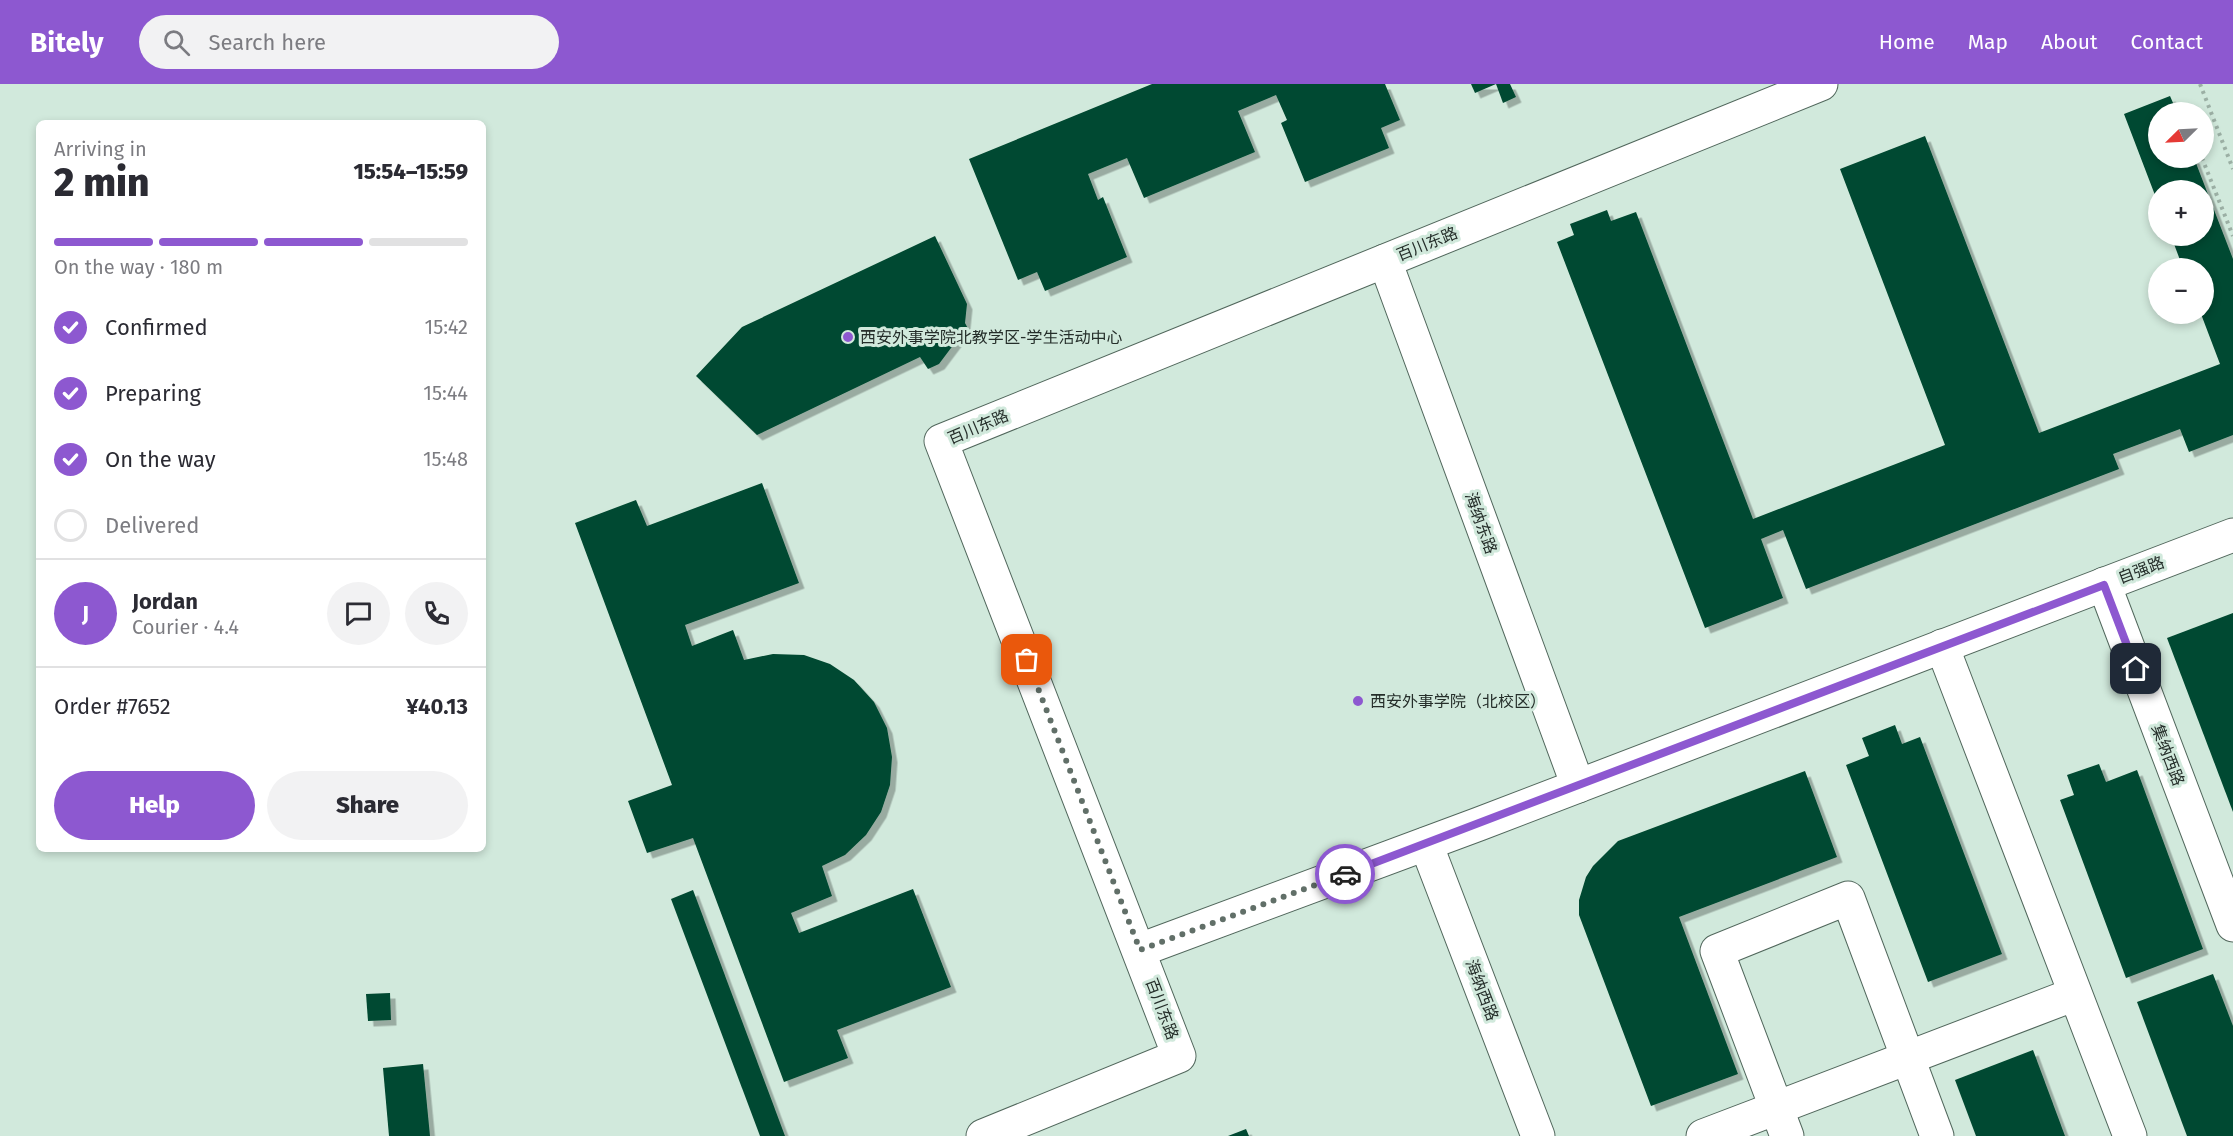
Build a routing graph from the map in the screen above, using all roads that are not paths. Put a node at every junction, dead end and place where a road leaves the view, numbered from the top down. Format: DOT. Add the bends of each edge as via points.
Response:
graph roads {
  1 [pos="1821,84"];
  2 [pos="1384,261"];
  3 [pos="2233,535"];
  4 [pos="2104,585"];
  5 [pos="1942,646"];
  6 [pos="1578,786"];
  7 [pos="1426,844"];
  8 [pos="2233,925"];
  9 [pos="1140,950"];
  10 [pos="2075,994"];
  11 [pos="1908,1058"];
  12 [pos="1782,1122"];
  13 [pos="982,1136"];
  14 [pos="1538,1136"];
  15 [pos="1703,1136"];
  16 [pos="1937,1136"];
  17 [pos="2130,1136"];
  1 -- 2 [label="street, 百川东路"];
  2 -- 6 [label="street, 海纳东路"];
  2 -- 9 [label="street, 百川东路" via="941,441"];
  3 -- 4 [label="street, 自强路"];
  4 -- 5 [label="street, 自强路"];
  4 -- 8 [label="street, 集纳西路"];
  5 -- 6 [label="street, 自强路"];
  5 -- 10 [label="street"];
  6 -- 7 [label="street, 自强路"];
  7 -- 9 [label="street, 自强路"];
  7 -- 14 [label="street, 海纳西路"];
  9 -- 13 [label="street, 百川东路" via="1179,1056"];
  10 -- 11 [label="street"];
  10 -- 17 [label="street"];
  11 -- 12 [label="street"];
  11 -- 12 [label="street" via="1848,898 1717,951"];
  11 -- 16 [label="street"];
  12 -- 15 [label="street"];
}
